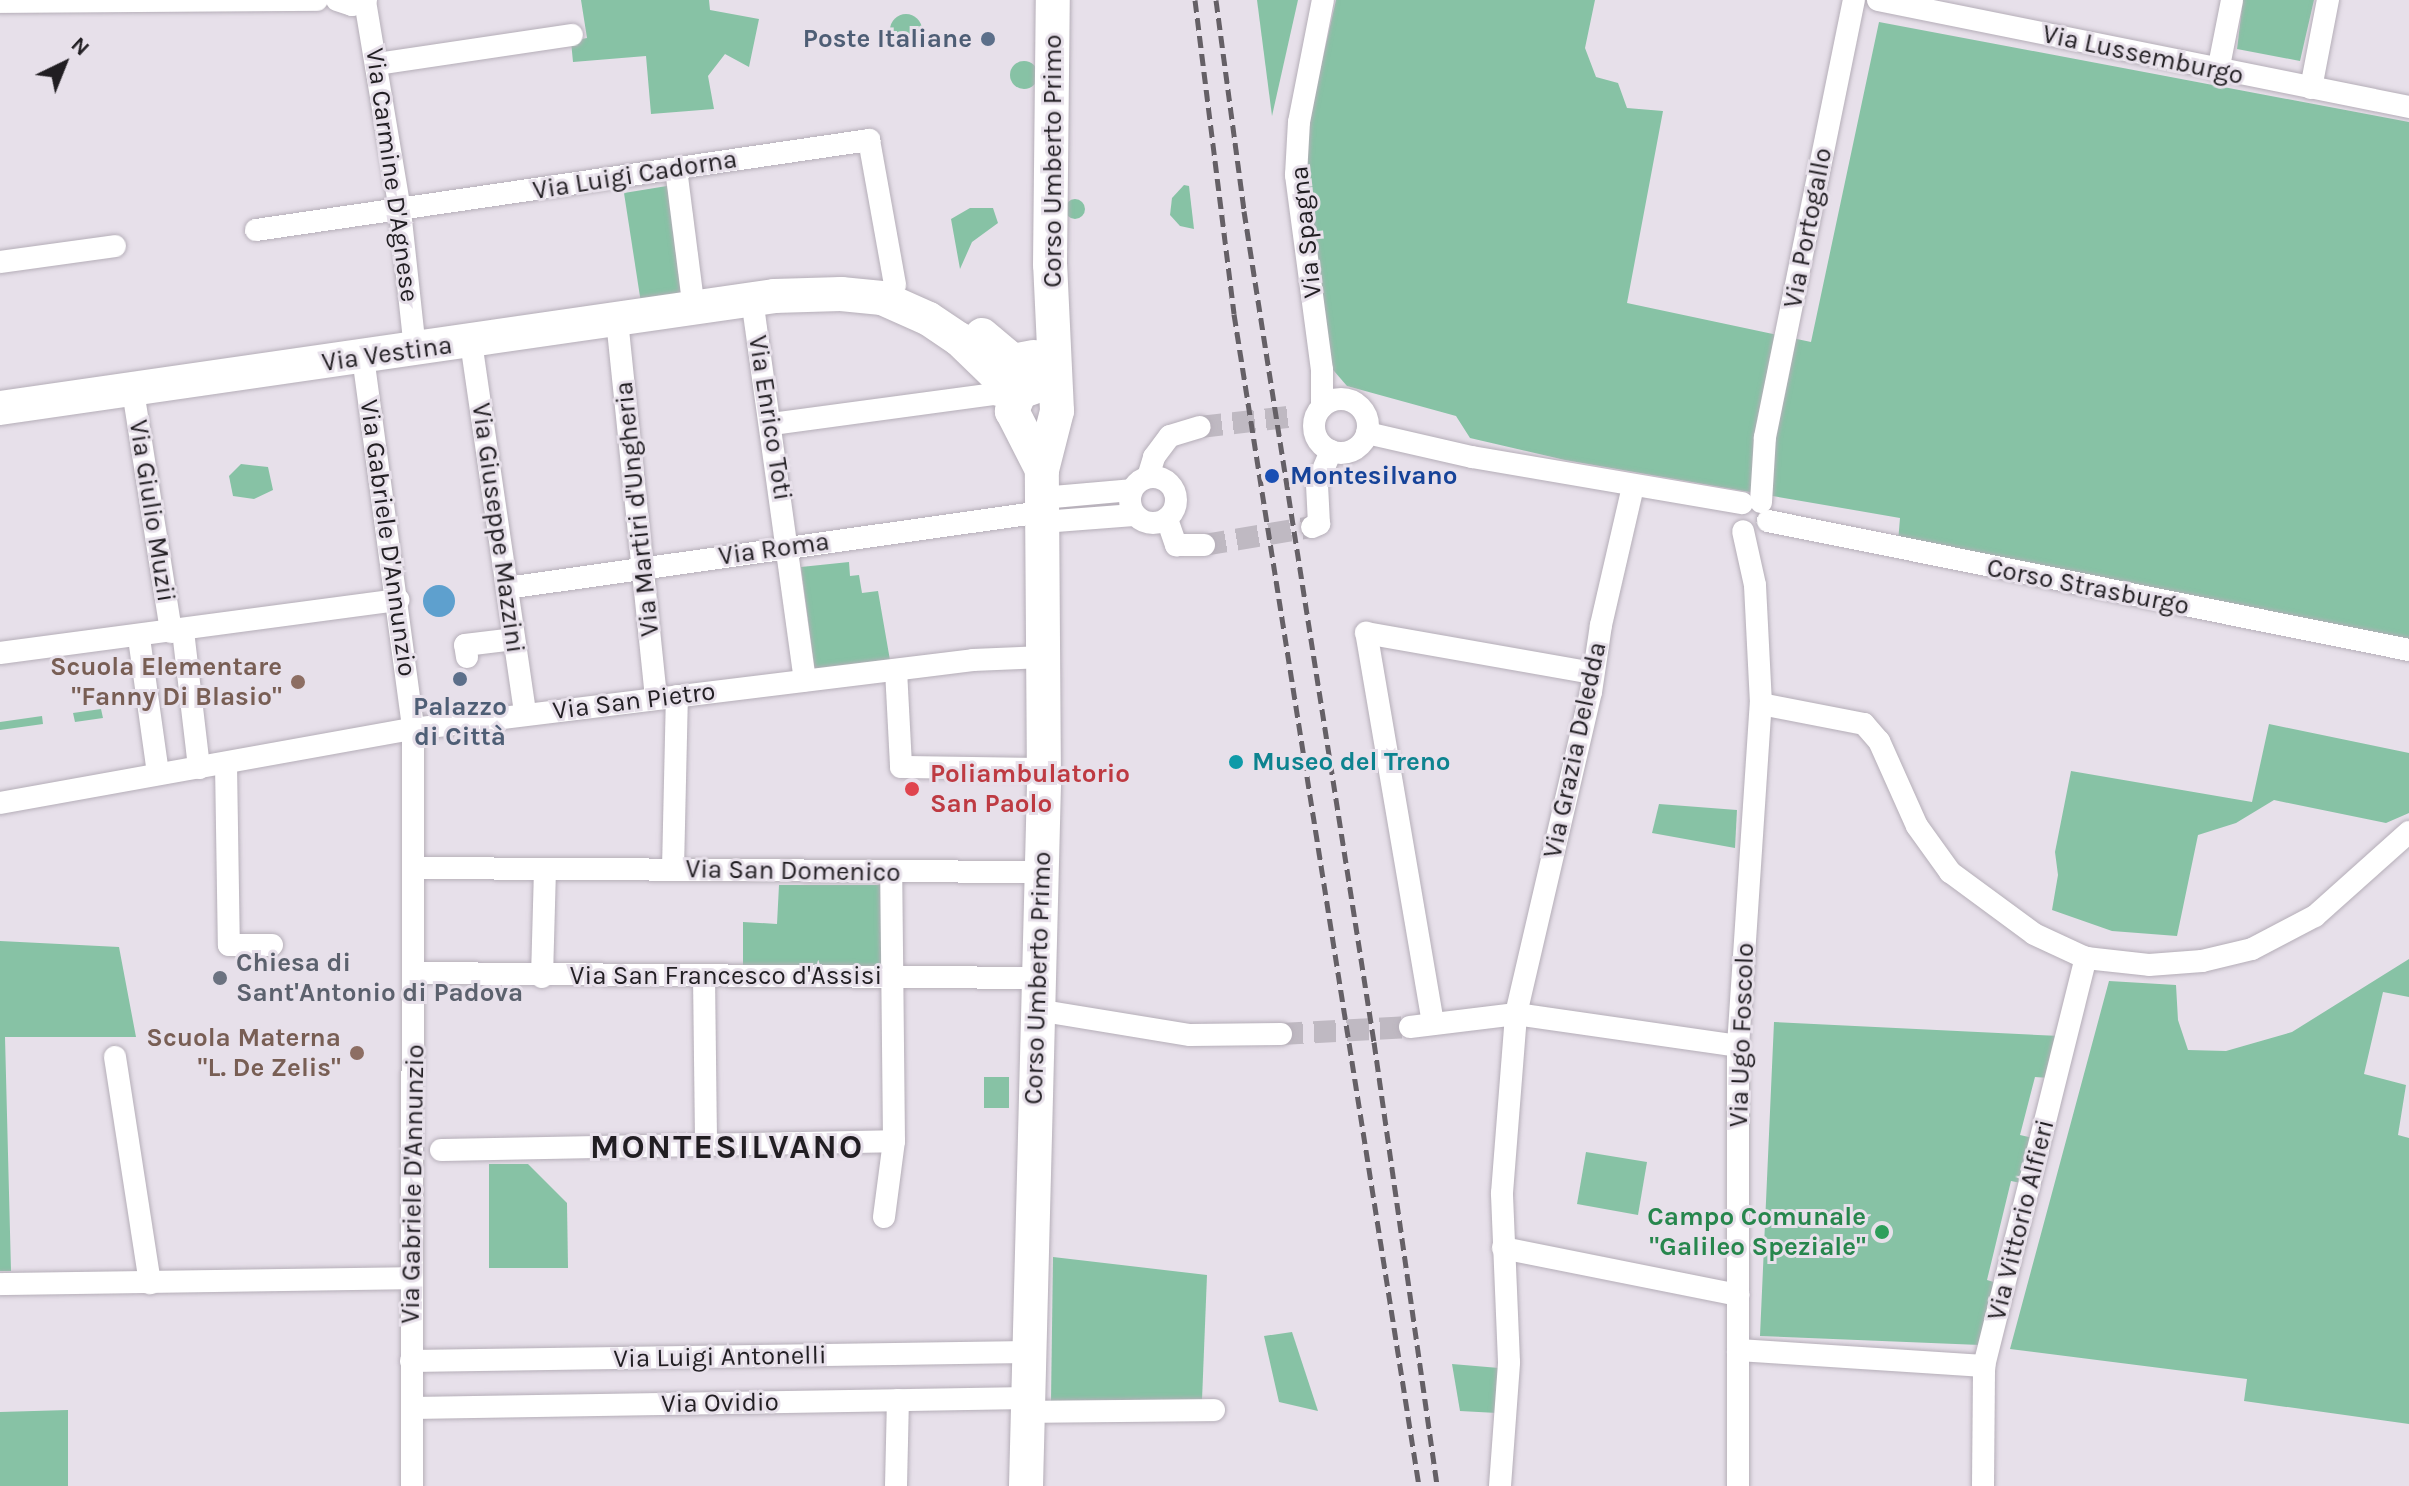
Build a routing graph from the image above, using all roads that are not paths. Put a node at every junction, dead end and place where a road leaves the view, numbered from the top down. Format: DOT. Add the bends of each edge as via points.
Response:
graph roads {
  1 [pos="317,0"];
  2 [pos="337,0"];
  3 [pos="366,0"];
  4 [pos="1053,0"];
  5 [pos="1323,0"];
  6 [pos="1854,0"];
  7 [pos="1878,0"];
  8 [pos="2232,0"];
  9 [pos="2328,0"];
  10 [pos="0,2"];
  11 [pos="572,35"];
  12 [pos="377,64"];
  13 [pos="2218,71"];
  14 [pos="2311,88"];
  15 [pos="2409,107"];
  16 [pos="676,169"];
  17 [pos="400,211"];
  18 [pos="256,230"];
  19 [pos="115,246"];
  20 [pos="0,262"];
  21 [pos="895,285"];
  22 [pos="763,298"];
  23 [pos="694,309"];
  24 [pos="617,320"];
  25 [pos="1053,321"];
  26 [pos="471,342"];
  27 [pos="415,350"];
  28 [pos="363,357"];
  29 [pos="133,391"];
  30 [pos="1031,397"];
  31 [pos="0,408"];
  32 [pos="1318,410"];
  33 [pos="772,424"];
  34 [pos="1367,426"];
  35 [pos="1200,427"];
  36 [pos="1331,451"];
  37 [pos="1140,484"];
  38 [pos="1633,486"];
  39 [pos="1042,501"];
  40 [pos="1134,515"];
  41 [pos="1751,516"];
  42 [pos="1167,519"];
  43 [pos="1312,527"];
  44 [pos="1204,545"];
  45 [pos="789,547"];
  46 [pos="645,566"];
  47 [pos="512,587"];
  48 [pos="398,600"];
  49 [pos="177,631"];
  50 [pos="139,638"];
  51 [pos="514,639"];
  52 [pos="2409,650"];
  53 [pos="0,653"];
  54 [pos="467,657"];
  55 [pos="1044,657"];
  56 [pos="896,670"];
  57 [pos="1592,673"];
  58 [pos="805,680"];
  59 [pos="667,697"];
  60 [pos="1761,704"];
  61 [pos="525,714"];
  62 [pos="413,729"];
  63 [pos="226,764"];
  64 [pos="199,768"];
  65 [pos="1044,769"];
  66 [pos="158,774"];
  67 [pos="0,803"];
  68 [pos="2409,832"];
  69 [pos="415,868"];
  70 [pos="673,869"];
  71 [pos="545,870"];
  72 [pos="891,872"];
  73 [pos="1041,872"];
  74 [pos="272,945"];
  75 [pos="2086,958"];
  76 [pos="415,973"];
  77 [pos="704,976"];
  78 [pos="888,976"];
  79 [pos="542,977"];
  80 [pos="1038,994"];
  81 [pos="1516,1014"];
  82 [pos="1433,1023"];
  83 [pos="1410,1027"];
  84 [pos="1281,1034"];
  85 [pos="1738,1046"];
  86 [pos="115,1057"];
  87 [pos="894,1141"];
  88 [pos="706,1144"];
  89 [pos="441,1150"];
  90 [pos="884,1217"];
  91 [pos="1503,1248"];
  92 [pos="412,1278"];
  93 [pos="150,1283"];
  94 [pos="0,1284"];
  95 [pos="1738,1295"];
  96 [pos="1738,1350"];
  97 [pos="1028,1352"];
  98 [pos="411,1361"];
  99 [pos="1984,1366"];
  100 [pos="898,1400"];
  101 [pos="1028,1405"];
  102 [pos="412,1408"];
  103 [pos="1214,1410"];
  104 [pos="412,1486"];
  105 [pos="896,1486"];
  106 [pos="1026,1486"];
  107 [pos="1500,1486"];
  108 [pos="1738,1486"];
  109 [pos="1983,1486"];
  1 -- 10 [label="street"];
  2 -- 3 [label="street" via="352,5"];
  3 -- 12 [label="street, Via Carmine D'Agnese"];
  4 -- 25 [label="main road, Corso Umberto Primo"];
  5 -- 32 [label="street, Via Spagna" via="1299,122 1296,175 1322,370"];
  6 -- 41 [label="street, Via Portogallo"];
  7 -- 13 [label="street, Via Lussemburgo"];
  8 -- 13 [label="street"];
  9 -- 14 [label="street"];
  11 -- 12 [label="street"];
  12 -- 17 [label="street, Via Carmine D'Agnese"];
  13 -- 14 [label="street, Via Lussemburgo"];
  14 -- 15 [label="street, Via Lussemburgo"];
  16 -- 17 [label="street, Via Luigi Cadorna"];
  16 -- 21 [label="street, Via Luigi Cadorna" via="869,140"];
  16 -- 23 [label="street"];
  17 -- 18 [label="street, Via Luigi Cadorna"];
  17 -- 27 [label="street, Via Carmine D'Agnese"];
  19 -- 20 [label="street"];
  21 -- 22 [label="main road, Via Vestina" via="839,278"];
  21 -- 30 [label="main road, Via Vestina" via="946,307 993,345 997,360"];
  22 -- 23 [label="main road, Via Vestina"];
  22 -- 30 [label="main road, Via Vestina" via="862,295 903,306 959,339"];
  22 -- 33 [label="street, Via Enrico Toti"];
  23 -- 24 [label="main road, Via Vestina"];
  24 -- 26 [label="main road, Via Vestina"];
  24 -- 46 [label="street, Via Martiri d'Ungheria"];
  25 -- 30 [label="main road, Corso Umberto Primo"];
  25 -- 30 [label="main road, Corso Umberto Primo"];
  26 -- 27 [label="main road, Via Vestina"];
  26 -- 47 [label="street, Via Giuseppe Mazzini"];
  27 -- 28 [label="main road, Via Vestina"];
  28 -- 29 [label="main road, Via Vestina"];
  28 -- 48 [label="street, Via Gabriele D'Annunzio"];
  29 -- 31 [label="main road, Via Vestina"];
  29 -- 49 [label="street, Via Giulio Muzii"];
  30 -- 33 [label="street" via="995,394"];
  30 -- 39 [label="main road, Corso Umberto Primo"];
  32 -- 34 [label="street" via="1359,406"];
  32 -- 36 [label="street" via="1319,441"];
  33 -- 45 [label="street, Via Enrico Toti"];
  34 -- 36 [label="street" via="1355,449"];
  34 -- 38 [label="street, Corso Strasburgo" via="1460,443 1472,457"];
  35 -- 37 [label="street" via="1170,436"];
  36 -- 43 [label="street" via="1317,484 1319,524"];
  37 -- 39 [label="street"];
  37 -- 40 [label="street"];
  37 -- 42 [label="street" via="1162,478 1173,488 1175,508"];
  38 -- 41 [label="street, Corso Strasburgo"];
  38 -- 57 [label="street, Via Grazia Deledda"];
  39 -- 40 [label="street"];
  39 -- 45 [label="street, Via Roma"];
  39 -- 55 [label="main road, Corso Umberto Primo"];
  40 -- 42 [label="street" via="1146,523"];
  41 -- 52 [label="street, Corso Strasburgo" via="1910,553"];
  41 -- 60 [label="street, Via Ugo Foscolo"];
  42 -- 44 [label="street" via="1176,545"];
  45 -- 46 [label="street, Via Roma"];
  45 -- 58 [label="street, Via Enrico Toti"];
  46 -- 47 [label="street, Via Roma"];
  46 -- 59 [label="street, Via Martiri d'Ungheria"];
  47 -- 51 [label="street, Via Giuseppe Mazzini"];
  48 -- 49 [label="street, Via Giulio Muzii"];
  48 -- 62 [label="street, Via Gabriele D'Annunzio"];
  49 -- 50 [label="street, Via Giulio Muzii"];
  49 -- 64 [label="street"];
  50 -- 53 [label="street, Via Giulio Muzii"];
  50 -- 66 [label="street"];
  51 -- 54 [label="street" via="465,645"];
  51 -- 61 [label="street, Via Giuseppe Mazzini"];
  55 -- 56 [label="street, Via San Pietro"];
  55 -- 65 [label="main road, Corso Umberto Primo"];
  56 -- 58 [label="street, Via San Pietro"];
  56 -- 65 [label="street" via="901,767"];
  57 -- 81 [label="street, Via Grazia Deledda"];
  57 -- 82 [label="street" via="1366,633"];
  58 -- 59 [label="street, Via San Pietro"];
  59 -- 61 [label="street, Via San Pietro"];
  59 -- 70 [label="street, Via Martiri d'Ungheria"];
  60 -- 75 [label="street" via="1864,724 1879,741 1917,826 1950,872 2034,934"];
  60 -- 85 [label="street, Via Ugo Foscolo"];
  61 -- 62 [label="street, Via San Pietro"];
  62 -- 63 [label="street, Via San Pietro"];
  62 -- 69 [label="street, Via Gabriele D'Annunzio"];
  63 -- 64 [label="street, Via San Pietro"];
  63 -- 74 [label="street" via="229,945"];
  64 -- 66 [label="street, Via San Pietro"];
  65 -- 73 [label="main road, Corso Umberto Primo"];
  66 -- 67 [label="street, Via San Pietro"];
  68 -- 75 [label="street" via="2315,916 2252,949 2202,961 2149,965"];
  69 -- 71 [label="street, Via San Domenico"];
  69 -- 76 [label="street, Via Gabriele D'Annunzio"];
  70 -- 71 [label="street, Via San Domenico"];
  70 -- 72 [label="street, Via San Domenico"];
  71 -- 79 [label="street"];
  72 -- 73 [label="street, Via San Domenico"];
  72 -- 78 [label="street"];
  73 -- 80 [label="main road, Corso Umberto Primo"];
  75 -- 99 [label="street, Via Vittorio Alfieri"];
  76 -- 79 [label="street, Via San Francesco d'Assisi"];
  76 -- 92 [label="street, Via Gabriele D'Annunzio"];
  77 -- 78 [label="street, Via San Francesco d'Assisi"];
  77 -- 79 [label="street, Via San Francesco d'Assisi"];
  77 -- 88 [label="street"];
  78 -- 80 [label="street, Via San Francesco d'Assisi"];
  78 -- 87 [label="street"];
  80 -- 84 [label="street, Via San Francesco d'Assisi" via="1201,1036"];
  80 -- 97 [label="main road, Corso Umberto Primo"];
  81 -- 82 [label="street"];
  81 -- 85 [label="street"];
  81 -- 91 [label="street, Via Grazia Deledda" via="1502,1193"];
  82 -- 83 [label="street"];
  85 -- 95 [label="street, Via Ugo Foscolo"];
  86 -- 93 [label="street"];
  87 -- 88 [label="street"];
  87 -- 90 [label="street"];
  88 -- 89 [label="street"];
  91 -- 95 [label="street"];
  91 -- 107 [label="street, Via Grazia Deledda" via="1509,1362"];
  92 -- 93 [label="street"];
  92 -- 98 [label="street, Via Gabriele D'Annunzio"];
  93 -- 94 [label="street"];
  95 -- 96 [label="street, Via Ugo Foscolo"];
  96 -- 99 [label="street"];
  96 -- 108 [label="street, Via Ugo Foscolo"];
  97 -- 98 [label="street, Via Luigi Antonelli"];
  97 -- 101 [label="main road, Corso Umberto Primo"];
  98 -- 102 [label="street, Via Gabriele D'Annunzio"];
  99 -- 109 [label="street, Via Vittorio Alfieri"];
  100 -- 101 [label="street, Via Ovidio"];
  100 -- 102 [label="street, Via Ovidio"];
  100 -- 105 [label="street"];
  101 -- 103 [label="street, Via Ovidio"];
  101 -- 106 [label="main road, Corso Umberto Primo"];
  102 -- 104 [label="street, Via Gabriele D'Annunzio"];
}
